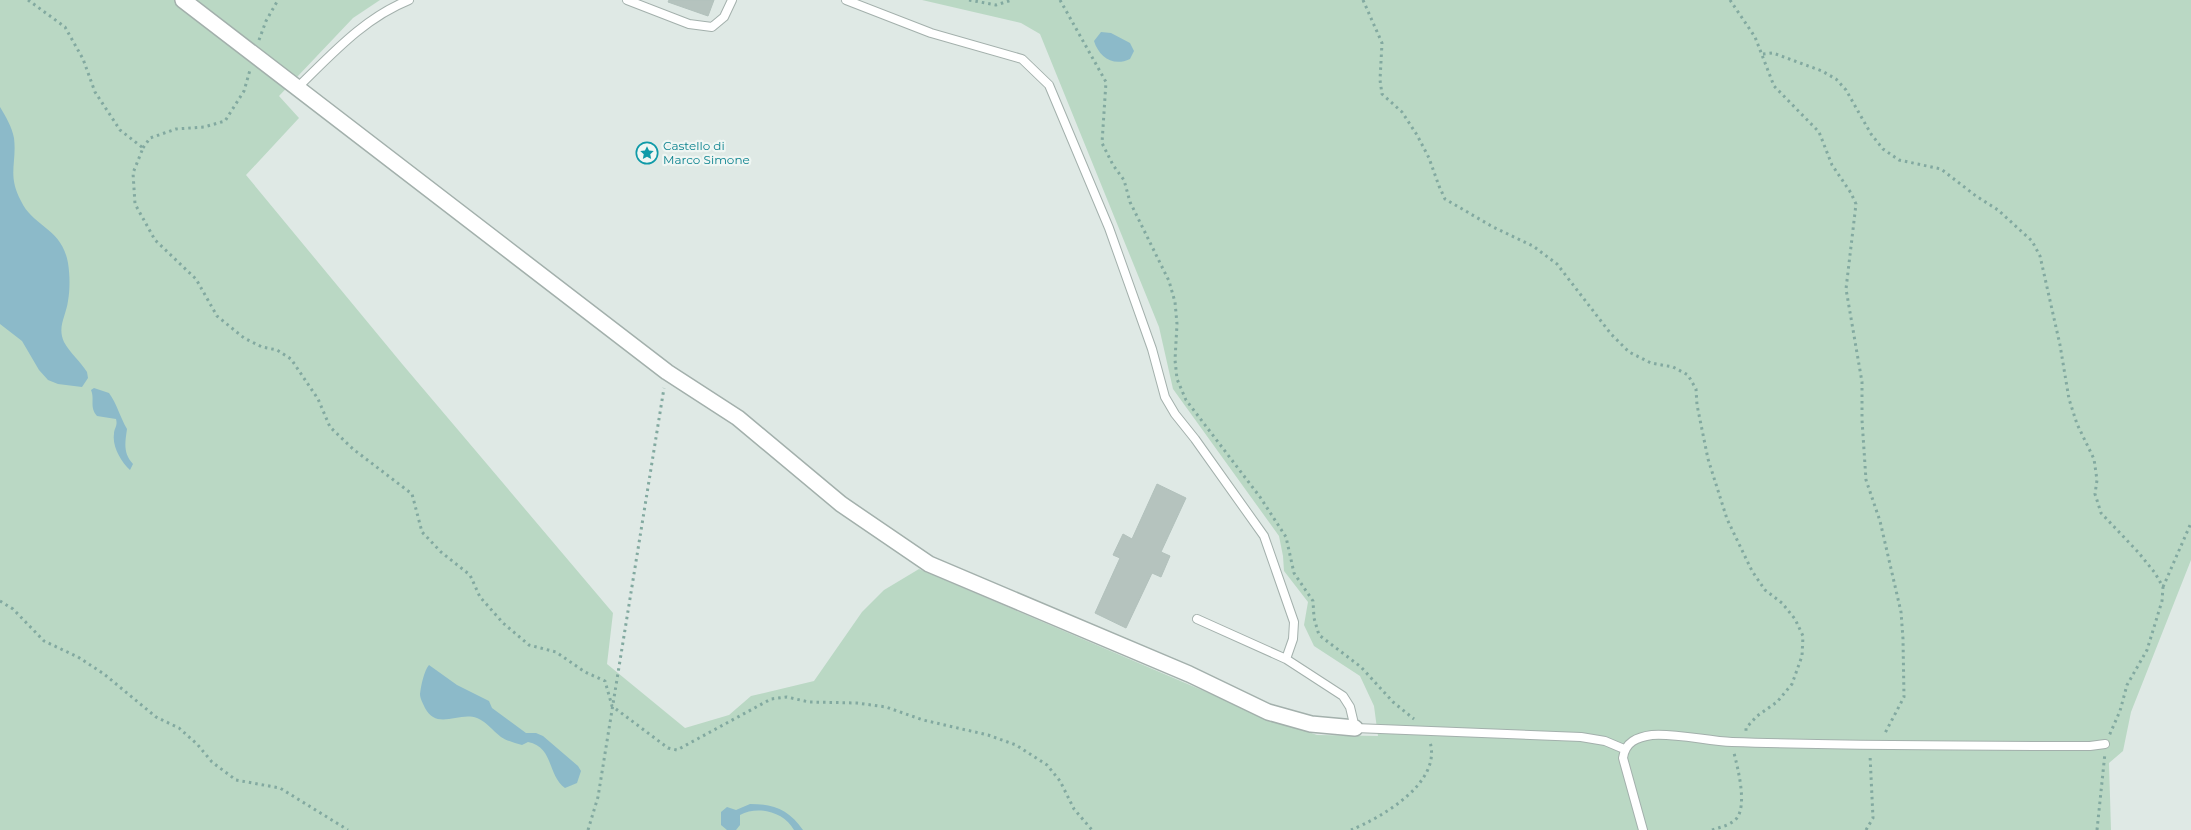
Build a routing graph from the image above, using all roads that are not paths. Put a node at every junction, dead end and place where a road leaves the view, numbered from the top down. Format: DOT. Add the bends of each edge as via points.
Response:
graph roads {
  1 [pos="183,0"];
  2 [pos="409,0"];
  3 [pos="627,0"];
  4 [pos="732,0"];
  5 [pos="846,0"];
  6 [pos="298,87"];
  7 [pos="1197,619"];
  8 [pos="1286,659"];
  9 [pos="1355,728"];
  10 [pos="2105,744"];
  11 [pos="1624,749"];
  12 [pos="1643,830"];
  1 -- 6 [label="street"];
  2 -- 6 [label="lane" via="359,28"];
  3 -- 4 [label="lane" via="689,24 712,27 724,16"];
  5 -- 8 [label="lane" via="931,33 1022,58 1049,85 1109,228 1152,349 1165,397 1264,536 1294,622 1293,639"];
  6 -- 9 [label="street" via="667,372 738,418 842,504 929,564 1189,674 1268,712 1311,724"];
  7 -- 8 [label="lane"];
  8 -- 9 [label="lane" via="1343,696 1350,707"];
  9 -- 11 [label="lane" via="1581,737 1605,741"];
  10 -- 11 [label="lane" via="1879,745 1732,742 1653,735 1633,740"];
  11 -- 12 [label="lane" via="1623,758"];
}
